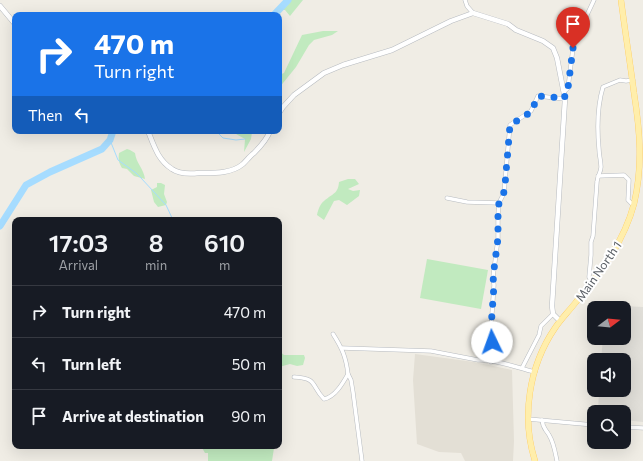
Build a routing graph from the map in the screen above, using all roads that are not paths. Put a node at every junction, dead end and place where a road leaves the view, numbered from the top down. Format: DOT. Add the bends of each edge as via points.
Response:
graph roads {
  1 [pos="465,0"];
  2 [pos="594,0"];
  3 [pos="621,0"];
  4 [pos="0,6"];
  5 [pos="473,13"];
  6 [pos="12,20"];
  7 [pos="633,80"];
  8 [pos="564,92"];
  9 [pos="565,98"];
  10 [pos="282,107"];
  11 [pos="149,134"];
  12 [pos="268,134"];
  13 [pos="598,176"];
  14 [pos="447,198"];
  15 [pos="499,202"];
  16 [pos="634,206"];
  17 [pos="592,282"];
  18 [pos="553,314"];
  19 [pos="560,321"];
  20 [pos="333,334"];
  21 [pos="342,348"];
  22 [pos="491,362"];
  23 [pos="522,368"];
  24 [pos="535,372"];
  25 [pos="348,374"];
  26 [pos="294,377"];
  27 [pos="527,419"];
  28 [pos="542,420"];
  29 [pos="587,424"];
  30 [pos="631,428"];
  31 [pos="643,428"];
  32 [pos="362,461"];
  33 [pos="535,461"];
  34 [pos="557,461"];
  1 -- 5 [label="street"];
  2 -- 8 [label="street" via="573,48 568,88"];
  3 -- 7 [label="main road, Main North 1"];
  4 -- 6 [label="street"];
  5 -- 8 [label="street" via="508,24 553,48"];
  5 -- 10 [label="street" via="392,50 324,73"];
  7 -- 13 [label="street" via="620,80 603,87 598,116 601,170"];
  7 -- 16 [label="main road, Main North 1" via="641,150 640,179"];
  8 -- 9 [label="street"];
  9 -- 15 [label="street" via="538,96 531,112 510,125 504,192"];
  9 -- 18 [label="street" via="554,259"];
  11 -- 12 [label="street" via="165,164 181,173 192,174 218,173 234,169 258,149"];
  13 -- 16 [label="street" via="624,175 629,180 628,200"];
  13 -- 17 [label="street" via="589,277"];
  14 -- 15 [label="street" via="467,202"];
  15 -- 22 [label="street" via="493,277"];
  16 -- 17 [label="main road, Main North 1" via="620,240"];
  17 -- 19 [label="main road, Main North 1"];
  18 -- 19 [label="street"];
  18 -- 23 [label="street" via="541,326"];
  19 -- 24 [label="main road, Main North 1" via="543,351"];
  20 -- 21 [label="street"];
  21 -- 22 [label="street" via="431,351"];
  21 -- 25 [label="street"];
  22 -- 23 [label="street"];
  23 -- 24 [label="street"];
  24 -- 27 [label="main road, Main North 1"];
  25 -- 26 [label="street" via="337,390 326,399 310,380"];
  25 -- 32 [label="street" via="353,392"];
  27 -- 28 [label="street"];
  27 -- 33 [label="main road, Main North 1"];
  28 -- 29 [label="street"];
  28 -- 34 [label="street"];
  30 -- 31 [label="street"];
}
